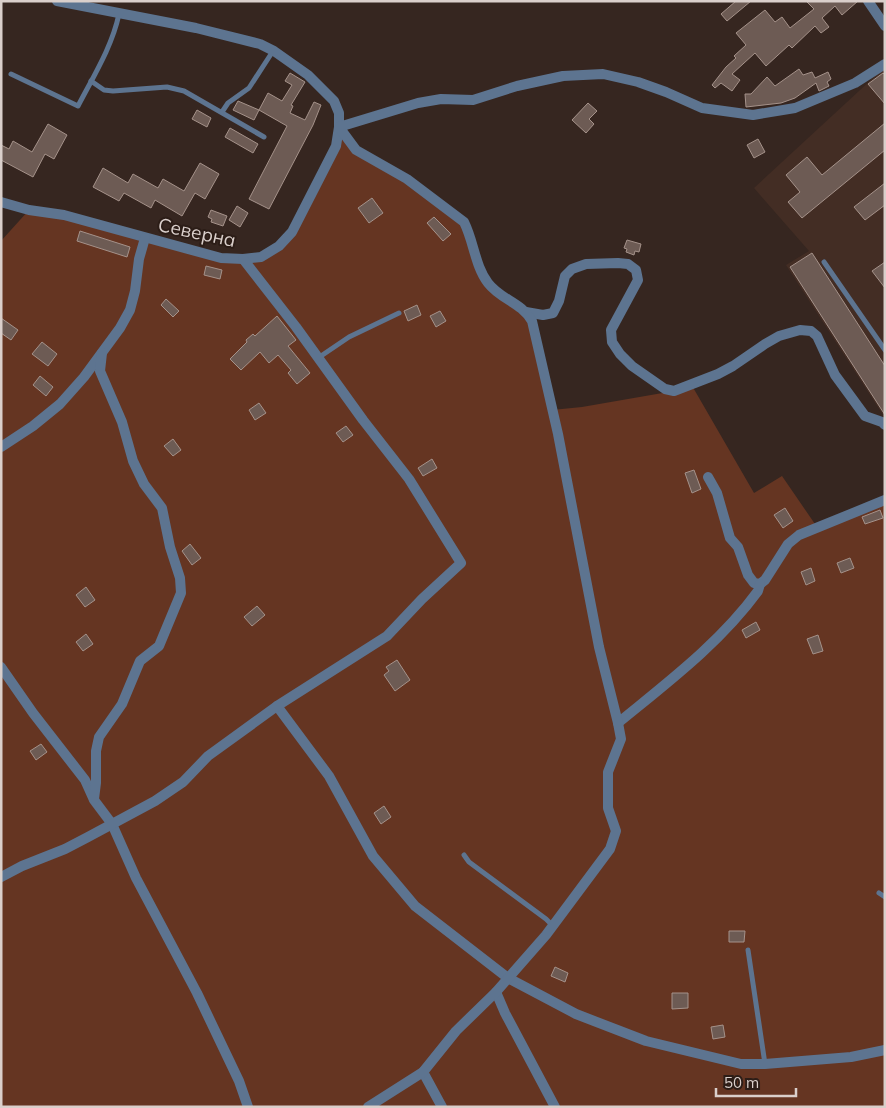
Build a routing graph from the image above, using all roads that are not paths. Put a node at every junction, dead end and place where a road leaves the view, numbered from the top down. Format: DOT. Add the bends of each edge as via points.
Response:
graph roads {
  1 [pos="57,1"];
  2 [pos="868,1"];
  3 [pos="118,14"];
  4 [pos="885,26"];
  5 [pos="274,51"];
  6 [pos="885,64"];
  7 [pos="11,74"];
  8 [pos="91,81"];
  9 [pos="222,112"];
  10 [pos="339,127"];
  11 [pos="264,137"];
  12 [pos="1,202"];
  13 [pos="146,238"];
  14 [pos="243,259"];
  15 [pos="824,262"];
  16 [pos="526,312"];
  17 [pos="399,313"];
  18 [pos="885,350"];
  19 [pos="102,353"];
  20 [pos="318,358"];
  21 [pos="885,425"];
  22 [pos="1,448"];
  23 [pos="708,477"];
  24 [pos="885,500"];
  25 [pos="760,584"];
  26 [pos="1,667"];
  27 [pos="277,706"];
  28 [pos="618,723"];
  29 [pos="94,800"];
  30 [pos="112,824"];
  31 [pos="464,855"];
  32 [pos="1,878"];
  33 [pos="879,893"];
  34 [pos="885,897"];
  35 [pos="553,926"];
  36 [pos="748,950"];
  37 [pos="508,978"];
  38 [pos="496,992"];
  39 [pos="885,1050"];
  40 [pos="765,1064"];
  41 [pos="424,1072"];
  42 [pos="248,1107"];
  43 [pos="368,1107"];
  44 [pos="442,1107"];
  45 [pos="555,1107"];
  1 -- 3 [label="street, Северна"];
  2 -- 4 [label="street"];
  3 -- 5 [label="street, Северна" via="196,28 260,44"];
  3 -- 8 [label="lane" via="116,26"];
  5 -- 9 [label="lane" via="249,88"];
  5 -- 10 [label="street, Северна" via="308,75 334,101"];
  6 -- 10 [label="street" via="855,83 795,108 753,115 702,108 638,82 603,74 563,76 473,100 440,99 418,103"];
  7 -- 8 [label="lane" via="78,106"];
  8 -- 9 [label="lane" via="104,90 113,91 167,87 184,91"];
  9 -- 11 [label="lane"];
  10 -- 14 [label="street, Северна" via="336,146 292,232 279,246 261,257"];
  10 -- 16 [label="street" via="356,150 407,179 464,222 480,272 504,298"];
  12 -- 13 [label="street, Северна" via="64,215"];
  13 -- 14 [label="street, Северна" via="221,258"];
  13 -- 19 [label="street" via="130,310"];
  14 -- 20 [label="street"];
  15 -- 18 [label="lane"];
  16 -- 21 [label="street" via="552,313 559,302 565,276 572,269 586,264 628,264 636,270 638,280 611,330 612,342 632,366 659,385 674,391 733,366 779,336 800,330 811,331 817,336 835,375 865,416"];
  16 -- 28 [label="street" via="532,321 558,434 599,647"];
  17 -- 20 [label="lane" via="349,337"];
  19 -- 22 [label="street" via="60,404"];
  19 -- 29 [label="street" via="100,371 122,422 133,461 144,484 162,508 181,593 159,646 140,661 122,704 99,737"];
  20 -- 27 [label="street" via="409,479 461,563 387,636"];
  23 -- 25 [label="street" via="718,493 730,538 738,547 748,575 754,583"];
  24 -- 25 [label="street" via="799,535 788,544 766,580"];
  25 -- 28 [label="street" via="758,591 725,632"];
  26 -- 29 [label="street" via="85,780"];
  27 -- 30 [label="street" via="208,756 183,782"];
  27 -- 37 [label="street" via="329,776 373,856 415,906"];
  28 -- 35 [label="street" via="621,739 608,772 608,808 616,831 610,849"];
  29 -- 30 [label="street"];
  30 -- 32 [label="street"];
  30 -- 42 [label="street" via="239,1081"];
  31 -- 35 [label="lane"];
  33 -- 34 [label="lane"];
  35 -- 37 [label="street"];
  36 -- 40 [label="lane"];
  37 -- 38 [label="street"];
  37 -- 40 [label="street" via="576,1014 646,1041 741,1064"];
  38 -- 41 [label="street" via="456,1031"];
  38 -- 45 [label="street"];
  39 -- 40 [label="street" via="851,1058"];
  41 -- 43 [label="street"];
  41 -- 44 [label="street"];
}
